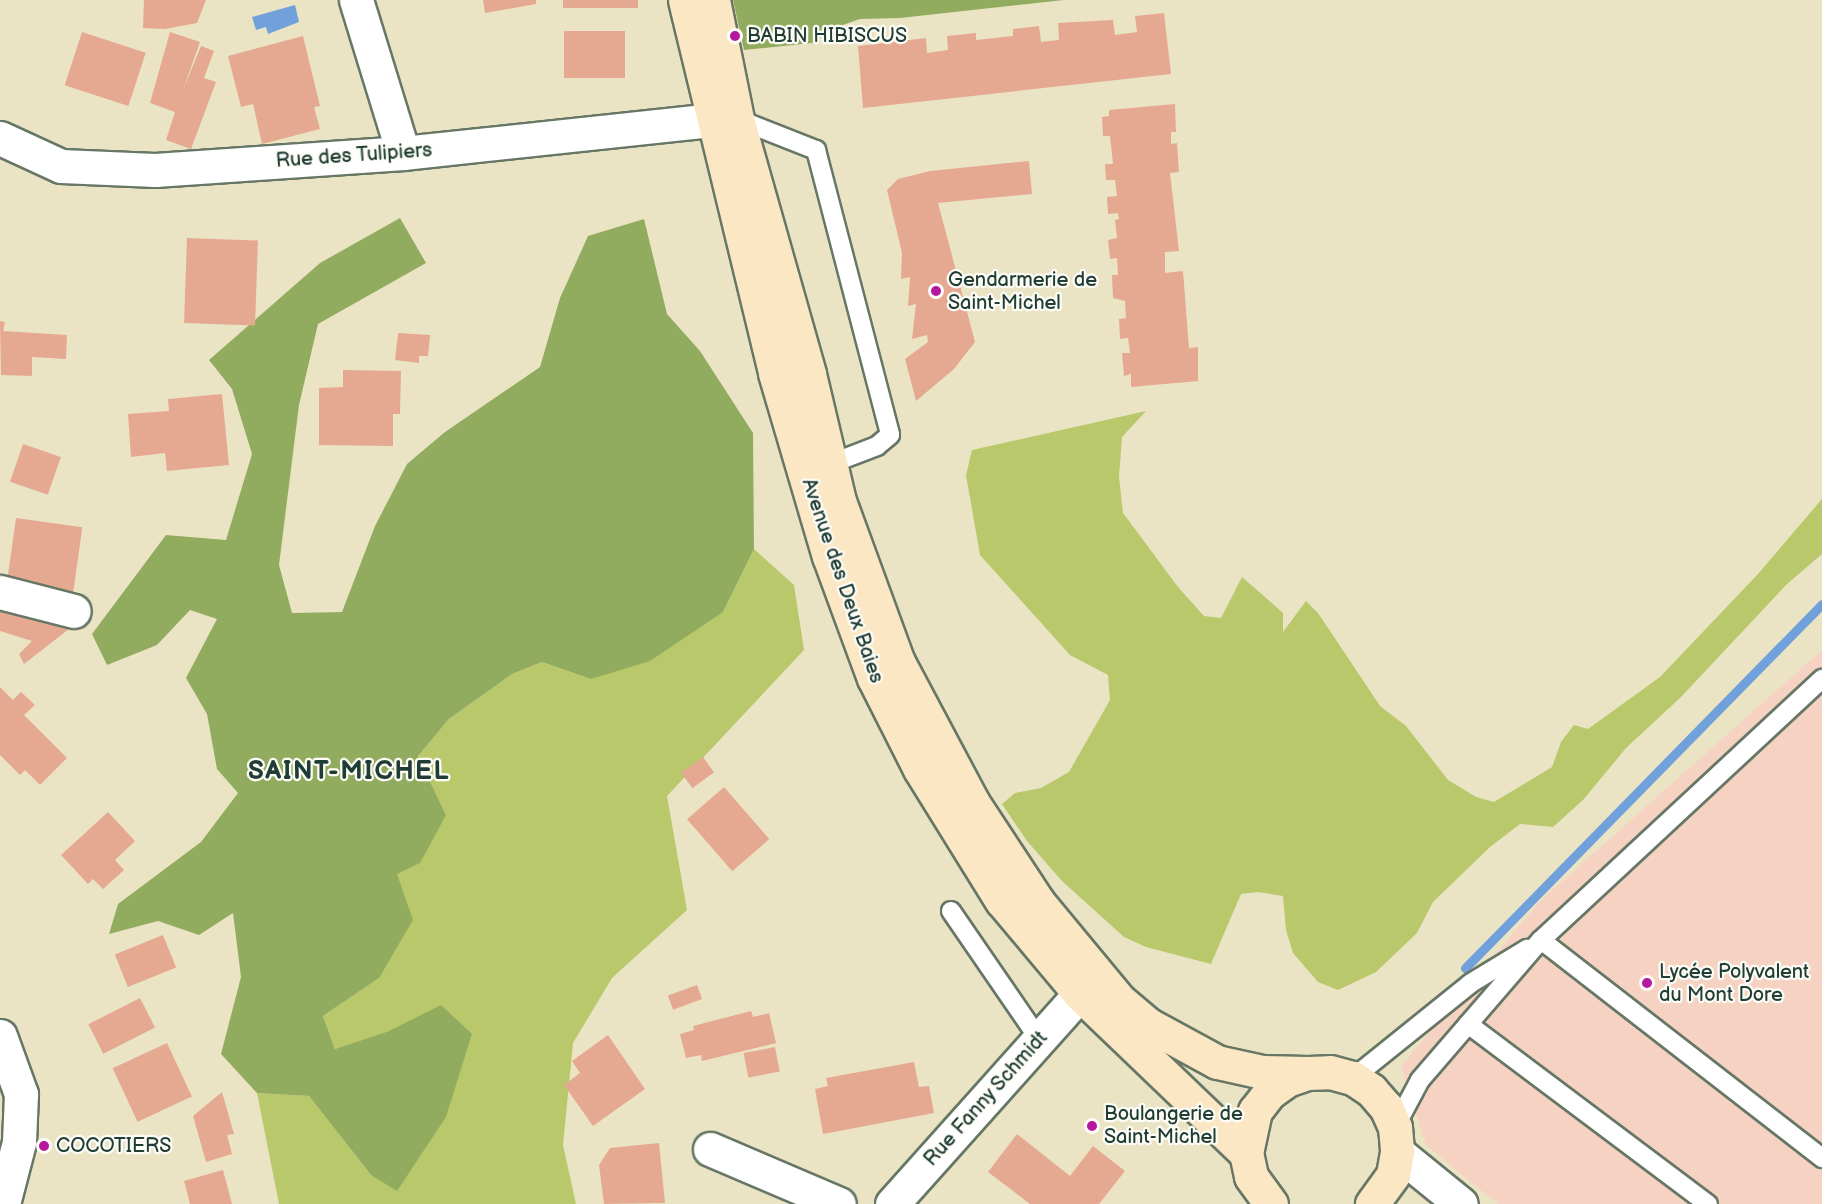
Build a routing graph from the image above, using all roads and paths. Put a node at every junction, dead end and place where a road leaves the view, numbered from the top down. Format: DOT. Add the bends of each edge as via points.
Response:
graph roads {
  1 [pos="356,0"];
  2 [pos="685,0"];
  3 [pos="712,0"];
  4 [pos="725,119"];
  5 [pos="0,138"];
  6 [pos="403,153"];
  7 [pos="830,464"];
  8 [pos="0,592"];
  9 [pos="74,611"];
  10 [pos="1822,679"];
  11 [pos="951,911"];
  12 [pos="1541,940"];
  13 [pos="1080,994"];
  14 [pos="1468,1024"];
  15 [pos="0,1036"];
  16 [pos="1039,1039"];
  17 [pos="1307,1073"];
  18 [pos="1353,1078"];
  19 [pos="710,1149"];
  20 [pos="1395,1151"];
  21 [pos="1246,1153"];
  22 [pos="1822,1158"];
  23 [pos="3,1204"];
  24 [pos="839,1204"];
  25 [pos="892,1204"];
  26 [pos="1271,1204"];
  27 [pos="1372,1204"];
  28 [pos="1408,1204"];
  29 [pos="1461,1204"];
  30 [pos="1708,1204"];
  1 -- 6 [label="street"];
  2 -- 4 [label="main road, Avenue des Deux Baies"];
  3 -- 4 [label="main road, Avenue des Deux Baies"];
  4 -- 6 [label="street, Rue des Tulipiers"];
  4 -- 7 [label="main road, Avenue des Deux Baies"];
  4 -- 7 [label="lane" via="816,150 890,435 877,446"];
  4 -- 13 [label="main road, Avenue des Deux Baies" via="779,384 829,556 874,678 963,842 1002,901"];
  5 -- 6 [label="street, Rue des Tulipiers" via="61,166 116,170"];
  7 -- 17 [label="main road, Avenue des Deux Baies" via="839,501 898,662 973,803 1038,902 1119,1000 1149,1025 1217,1062 1263,1072"];
  8 -- 9 [label="street"];
  10 -- 12 [label="lane"];
  11 -- 16 [label="lane"];
  12 -- 14 [label="lane"];
  12 -- 18 [label="lane" via="1472,982"];
  12 -- 22 [label="lane"];
  13 -- 16 [label="street, Rue Fanny Schmidt"];
  13 -- 21 [label="main road, Avenue des Deux Baies"];
  14 -- 20 [label="lane" via="1420,1080"];
  14 -- 30 [label="lane"];
  15 -- 23 [label="street" via="21,1094 19,1142"];
  16 -- 25 [label="street, Rue Fanny Schmidt"];
  17 -- 18 [label="main road, Avenue des Deux Baies" via="1330,1072"];
  17 -- 21 [label="main road, Avenue des Deux Baies" via="1287,1080 1255,1110"];
  18 -- 20 [label="main road" via="1386,1107"];
  19 -- 24 [label="street"];
  20 -- 27 [label="main road"];
  20 -- 28 [label="main road"];
  20 -- 29 [label="street"];
  21 -- 26 [label="main road, Avenue des Deux Baies" via="1251,1176"];
}
